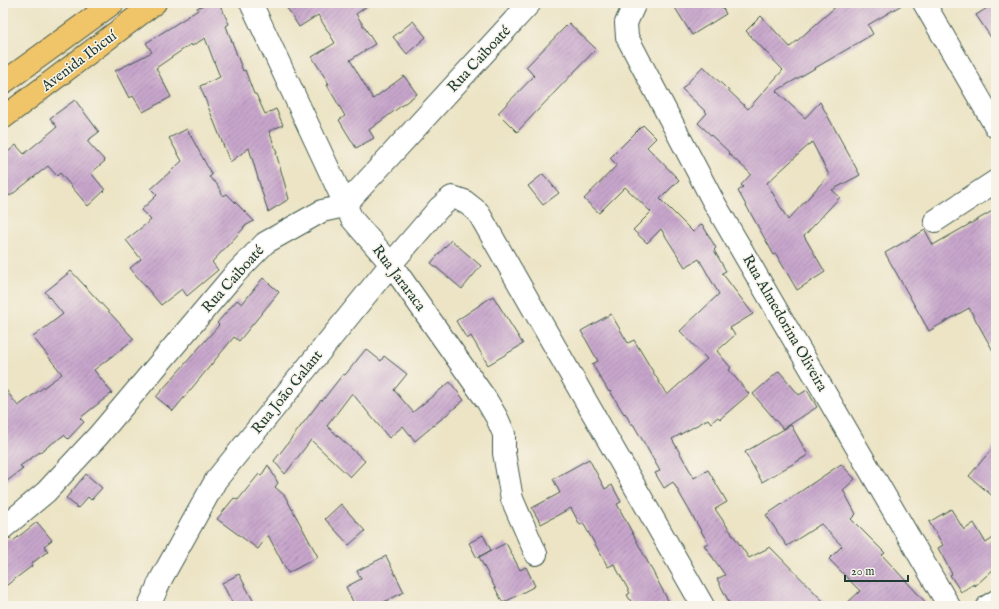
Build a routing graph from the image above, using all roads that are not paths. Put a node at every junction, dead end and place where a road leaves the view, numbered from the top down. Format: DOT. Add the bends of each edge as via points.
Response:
graph roads {
  1 [pos="155,3"];
  2 [pos="251,3"];
  3 [pos="530,3"];
  4 [pos="635,3"];
  5 [pos="924,3"];
  6 [pos="107,5"];
  7 [pos="112,36"];
  8 [pos="3,83"];
  9 [pos="3,118"];
  10 [pos="996,126"];
  11 [pos="996,181"];
  12 [pos="344,206"];
  13 [pos="935,222"];
  14 [pos="391,264"];
  15 [pos="3,528"];
  16 [pos="536,554"];
  17 [pos="996,601"];
  18 [pos="149,606"];
  19 [pos="703,606"];
  20 [pos="949,606"];
  21 [pos="988,606"];
  1 -- 7 [label="main road, Avenida Ibicuí"];
  2 -- 12 [label="street, Rua Jararaca"];
  3 -- 12 [label="street, Rua Caiboaté"];
  4 -- 20 [label="street, Rua Almedorina Oliveira" via="626,23 627,37 712,199"];
  5 -- 10 [label="street"];
  6 -- 7 [label="street"];
  6 -- 8 [label="main road, Avenida Ibicuí"];
  7 -- 9 [label="main road, Avenida Ibicuí"];
  11 -- 13 [label="street"];
  12 -- 14 [label="street, Rua Jararaca"];
  12 -- 15 [label="street, Rua Caiboaté" via="322,211 266,243 233,276 83,453 46,492"];
  14 -- 16 [label="street, Rua Jararaca" via="497,418 504,434 504,453 512,499"];
  14 -- 18 [label="street, Rua João Galant" via="216,480 160,579"];
  14 -- 19 [label="street, Rua João Galant" via="439,208 452,198 464,201 478,212"];
  17 -- 21 [label="street"];
}
